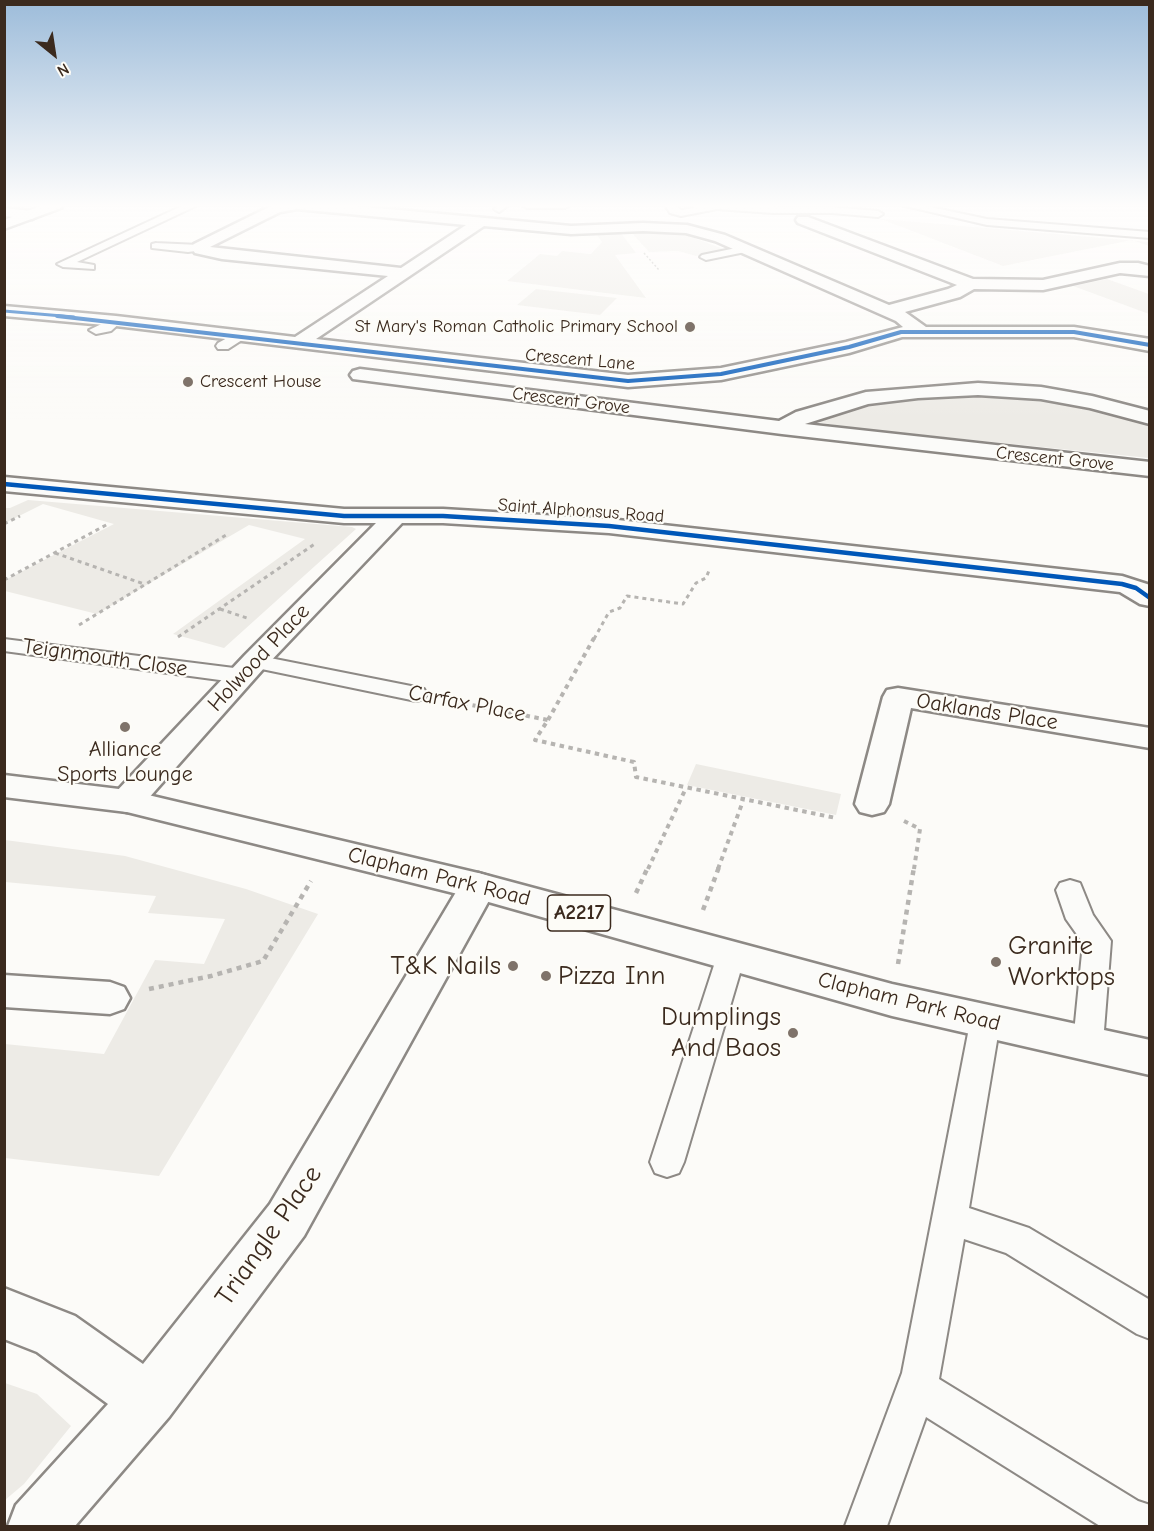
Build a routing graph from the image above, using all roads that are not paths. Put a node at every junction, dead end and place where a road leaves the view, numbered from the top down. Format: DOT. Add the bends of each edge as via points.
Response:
graph roads {
  1 [pos="401,276"];
  2 [pos="808,276"];
  3 [pos="952,276"];
  4 [pos="1082,276"];
  5 [pos="971,284"];
  6 [pos="887,311"];
  7 [pos="13,312"];
  8 [pos="116,321"];
  9 [pos="4,322"];
  10 [pos="96,330"];
  11 [pos="920,331"];
  12 [pos="240,335"];
  13 [pos="300,342"];
  14 [pos="1149,345"];
  15 [pos="224,346"];
  16 [pos="360,375"];
  17 [pos="1149,418"];
  18 [pos="782,428"];
  19 [pos="1149,469"];
  20 [pos="4,484"];
  21 [pos="392,517"];
  22 [pos="1149,598"];
  23 [pos="4,645"];
  24 [pos="249,669"];
  25 [pos="416,694"];
  26 [pos="1149,738"];
  27 [pos="4,786"];
  28 [pos="128,801"];
  29 [pos="872,804"];
  30 [pos="478,886"];
  31 [pos="1070,890"];
  32 [pos="731,956"];
  33 [pos="4,991"];
  34 [pos="110,998"];
  35 [pos="985,1023"];
  36 [pos="1088,1042"];
  37 [pos="1149,1058"];
  38 [pos="667,1162"];
  39 [pos="950,1218"];
  40 [pos="4,1313"];
  41 [pos="1149,1321"];
  42 [pos="917,1388"];
  43 [pos="150,1398"];
  44 [pos="37,1527"];
  45 [pos="866,1527"];
  46 [pos="1149,1527"];
  1 -- 13 [label="street"];
  2 -- 6 [label="street"];
  3 -- 5 [label="street"];
  4 -- 5 [label="street" via="1043,285"];
  5 -- 6 [label="street" via="954,293"];
  6 -- 11 [label="street" via="911,322"];
  7 -- 8 [label="street, Crescent Lane"];
  7 -- 9 [label="street"];
  8 -- 10 [label="lane"];
  8 -- 12 [label="street, Crescent Lane"];
  11 -- 13 [label="street, Crescent Lane" via="892,333 849,347 721,374 628,381"];
  11 -- 14 [label="street, Crescent Lane" via="1074,332"];
  12 -- 13 [label="street, Crescent Lane"];
  12 -- 15 [label="lane"];
  16 -- 18 [label="street, Crescent Grove"];
  17 -- 18 [label="street" via="1041,393 978,389 866,398 803,416"];
  18 -- 19 [label="street, Crescent Grove"];
  20 -- 21 [label="street, Saint Alphonsus Road" via="344,516"];
  21 -- 22 [label="street, Saint Alphonsus Road" via="443,516 654,531 1122,584"];
  21 -- 24 [label="street, Holwood Place"];
  23 -- 24 [label="lane, Teignmouth Close" via="141,663"];
  24 -- 25 [label="lane, Carfax Place"];
  24 -- 28 [label="street, Holwood Place"];
  26 -- 29 [label="street, Oaklands Place" via="898,697"];
  27 -- 28 [label="street, Clapham Park Road / A2217"];
  28 -- 30 [label="street, Clapham Park Road / A2217"];
  30 -- 32 [label="street, Clapham Park Road / A2217"];
  30 -- 43 [label="street, Triangle Place" via="287,1220"];
  31 -- 36 [label="lane" via="1080,919 1098,940"];
  32 -- 35 [label="street, Clapham Park Road / A2217"];
  32 -- 38 [label="lane"];
  33 -- 34 [label="street"];
  35 -- 36 [label="street, Clapham Park Road / A2217"];
  35 -- 39 [label="lane"];
  36 -- 37 [label="street, Clapham Park Road / A2217"];
  39 -- 41 [label="lane" via="1016,1240"];
  39 -- 42 [label="lane"];
  40 -- 43 [label="street" via="56,1334"];
  42 -- 45 [label="lane"];
  42 -- 46 [label="lane" via="1129,1520"];
  43 -- 44 [label="street, Triangle Place"];
}
